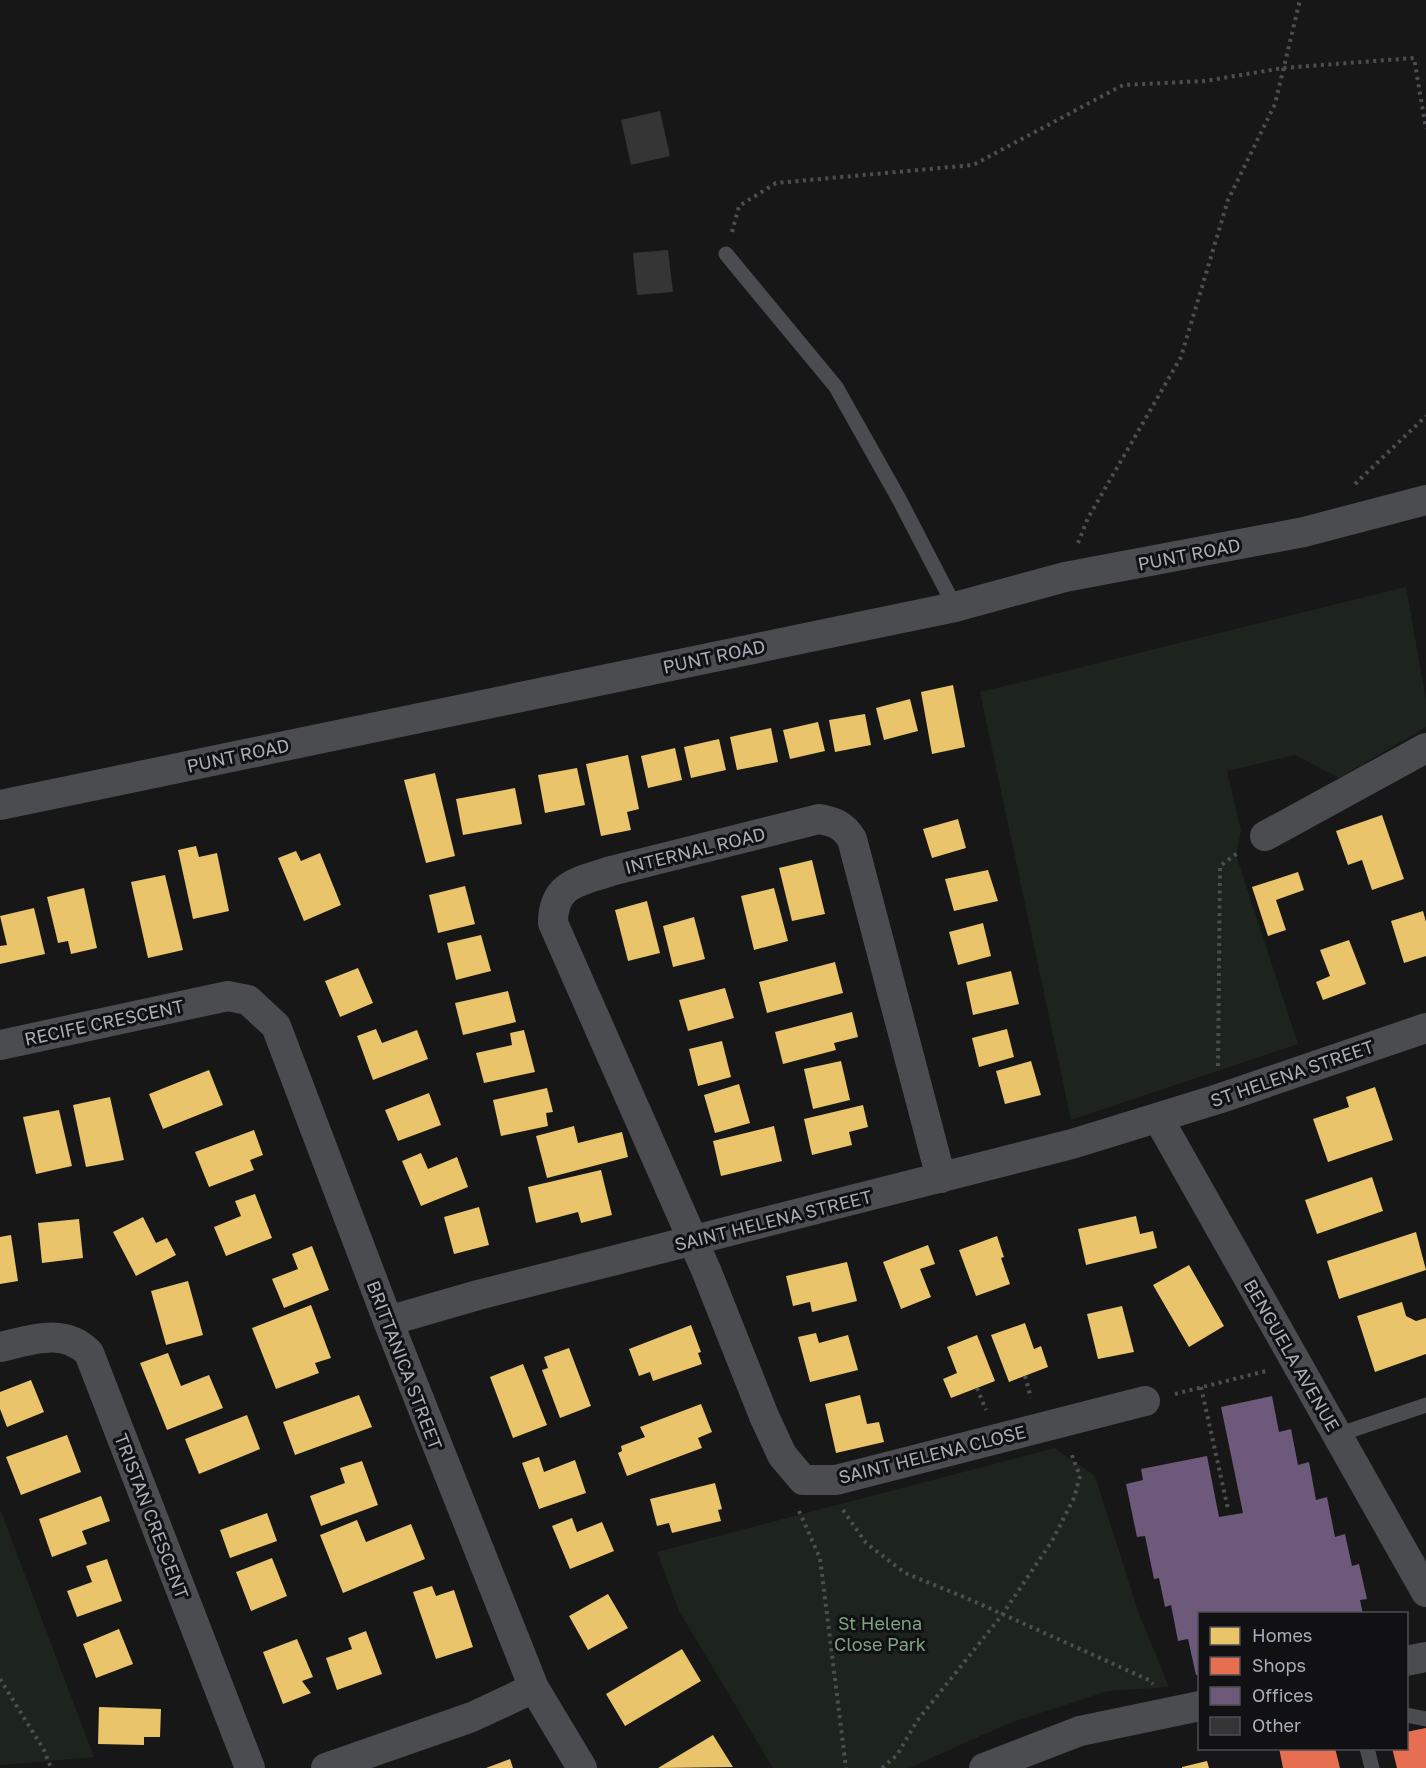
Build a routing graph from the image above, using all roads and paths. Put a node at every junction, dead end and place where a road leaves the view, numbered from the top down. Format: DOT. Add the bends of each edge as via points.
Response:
graph roads {
  1 [pos="1299,0"];
  2 [pos="1283,68"];
  3 [pos="1426,129"];
  4 [pos="726,254"];
  5 [pos="1426,416"];
  6 [pos="1353,486"];
  7 [pos="1426,500"];
  8 [pos="1065,578"];
  9 [pos="955,606"];
  10 [pos="1426,748"];
  11 [pos="0,805"];
  12 [pos="1265,836"];
  13 [pos="208,999"];
  14 [pos="1426,1028"];
  15 [pos="0,1045"];
  16 [pos="1218,1099"];
  17 [pos="1158,1118"];
  18 [pos="941,1178"];
  19 [pos="692,1239"];
  20 [pos="388,1322"];
  21 [pos="0,1347"];
  22 [pos="1296,1363"];
  23 [pos="1025,1376"];
  24 [pos="1201,1387"];
  25 [pos="977,1388"];
  26 [pos="1145,1401"];
  27 [pos="1426,1405"];
  28 [pos="1034,1406"];
  29 [pos="988,1418"];
  30 [pos="1060,1422"];
  31 [pos="1337,1435"];
  32 [pos="803,1480"];
  33 [pos="1228,1509"];
  34 [pos="1426,1592"];
  35 [pos="1002,1615"];
  36 [pos="1426,1657"];
  37 [pos="1408,1661"];
  38 [pos="0,1679"];
  39 [pos="534,1688"];
  40 [pos="1187,1708"];
  41 [pos="1408,1715"];
  42 [pos="1426,1719"];
  43 [pos="1367,1750"];
  44 [pos="51,1768"];
  45 [pos="250,1768"];
  46 [pos="326,1768"];
  47 [pos="582,1768"];
  48 [pos="846,1768"];
  49 [pos="882,1768"];
  50 [pos="984,1768"];
  51 [pos="1372,1768"];
  1 -- 2 [label="path"];
  2 -- 3 [label="path" via="1414,58"];
  2 -- 4 [label="path" via="1205,81 1124,85 973,165 776,183 739,206"];
  2 -- 8 [label="path" via="1275,104 1228,200 1181,357 1088,518"];
  4 -- 9 [label="lane" via="836,387"];
  5 -- 6 [label="path"];
  7 -- 8 [label="street, PUNT ROAD" via="1304,532"];
  8 -- 9 [label="street, PUNT ROAD"];
  9 -- 11 [label="street, PUNT ROAD"];
  10 -- 12 [label="street"];
  12 -- 16 [label="path" via="1220,866"];
  13 -- 15 [label="street, RECIFE CRESCENT"];
  13 -- 20 [label="street, BRITTANICA STREET" via="228,996 248,1000 276,1026"];
  14 -- 16 [label="street, ST HELENA STREET"];
  16 -- 17 [label="street, ST HELENA STREET"];
  17 -- 18 [label="street, SAINT HELENA STREET"];
  17 -- 22 [label="street, BENGUELA AVENUE"];
  18 -- 19 [label="street, SAINT HELENA STREET"];
  18 -- 19 [label="street, INTERNAL ROAD" via="852,839 835,822 819,819 577,882 563,890 553,907 553,922"];
  19 -- 20 [label="street, SAINT HELENA STREET" via="478,1294"];
  19 -- 32 [label="street" via="764,1416 782,1455"];
  20 -- 39 [label="street, BRITTANICA STREET"];
  21 -- 45 [label="street, TRISTAN CRESCENT" via="51,1336 73,1341 89,1353"];
  22 -- 24 [label="path"];
  22 -- 31 [label="street, BENGUELA AVENUE"];
  23 -- 28 [label="path"];
  24 -- 26 [label="path"];
  24 -- 33 [label="path"];
  25 -- 29 [label="path"];
  26 -- 30 [label="street, SAINT HELENA CLOSE"];
  27 -- 31 [label="lane"];
  30 -- 32 [label="street, SAINT HELENA CLOSE" via="836,1480"];
  30 -- 35 [label="path" via="1080,1476 1074,1498 1052,1541"];
  31 -- 34 [label="street, BENGUELA AVENUE"];
  32 -- 35 [label="path" via="836,1501 866,1543 905,1573"];
  32 -- 48 [label="path" via="799,1512 820,1558"];
  35 -- 40 [label="path" via="1149,1680"];
  35 -- 49 [label="path" via="917,1721 897,1755"];
  36 -- 37 [label="street"];
  38 -- 44 [label="path"];
  39 -- 46 [label="street" via="472,1717"];
  39 -- 47 [label="street, BRITTANICA STREET"];
  40 -- 50 [label="street" via="1080,1731"];
  41 -- 42 [label="lane"];
  43 -- 51 [label="lane"];
}
